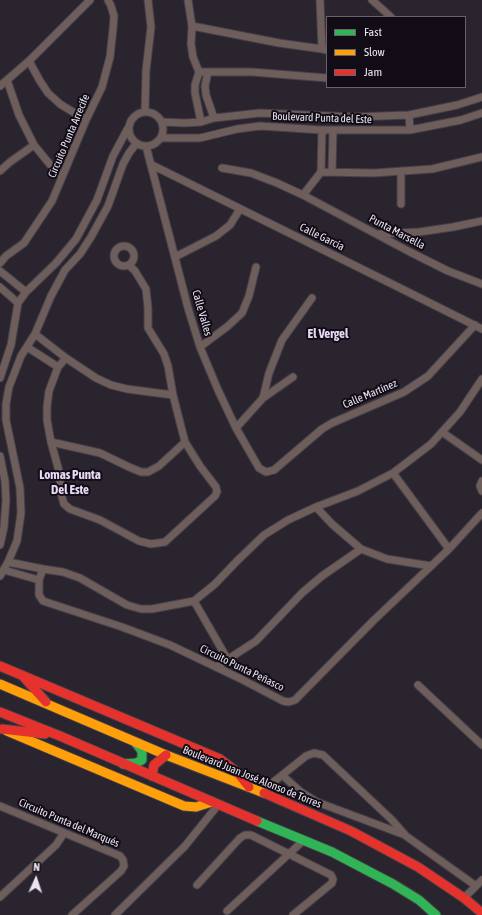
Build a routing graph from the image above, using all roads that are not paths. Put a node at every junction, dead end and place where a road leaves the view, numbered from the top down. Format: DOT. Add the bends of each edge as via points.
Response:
graph roads {
  1 [pos="90,0"];
  2 [pos="108,0"];
  3 [pos="148,0"];
  4 [pos="188,0"];
  5 [pos="320,0"];
  6 [pos="372,0"];
  7 [pos="390,16"];
  8 [pos="192,26"];
  9 [pos="325,49"];
  10 [pos="30,61"];
  11 [pos="199,72"];
  12 [pos="208,72"];
  13 [pos="326,78"];
  14 [pos="7,80"];
  15 [pos="0,86"];
  16 [pos="482,97"];
  17 [pos="144,112"];
  18 [pos="482,113"];
  19 [pos="409,115"];
  20 [pos="214,118"];
  21 [pos="86,120"];
  22 [pos="162,122"];
  23 [pos="201,122"];
  24 [pos="128,128"];
  25 [pos="322,130"];
  26 [pos="333,130"];
  27 [pos="410,130"];
  28 [pos="161,138"];
  29 [pos="136,144"];
  30 [pos="34,145"];
  31 [pos="146,146"];
  32 [pos="482,157"];
  33 [pos="152,166"];
  34 [pos="222,168"];
  35 [pos="0,171"];
  36 [pos="401,171"];
  37 [pos="321,172"];
  38 [pos="332,172"];
  39 [pos="62,177"];
  40 [pos="304,194"];
  41 [pos="401,204"];
  42 [pos="240,209"];
  43 [pos="482,221"];
  44 [pos="379,234"];
  45 [pos="3,253"];
  46 [pos="174,257"];
  47 [pos="0,263"];
  48 [pos="129,265"];
  49 [pos="256,267"];
  50 [pos="0,271"];
  51 [pos="482,284"];
  52 [pos="0,287"];
  53 [pos="26,292"];
  54 [pos="312,298"];
  55 [pos="18,303"];
  56 [pos="475,325"];
  57 [pos="482,329"];
  58 [pos="35,334"];
  59 [pos="27,346"];
  60 [pos="200,347"];
  61 [pos="66,358"];
  62 [pos="58,367"];
  63 [pos="293,377"];
  64 [pos="0,378"];
  65 [pos="482,379"];
  66 [pos="173,395"];
  67 [pos="263,398"];
  68 [pos="236,428"];
  69 [pos="442,432"];
  70 [pos="51,442"];
  71 [pos="185,442"];
  72 [pos="0,456"];
  73 [pos="482,460"];
  74 [pos="15,463"];
  75 [pos="2,466"];
  76 [pos="266,472"];
  77 [pos="393,473"];
  78 [pos="482,481"];
  79 [pos="482,491"];
  80 [pos="316,507"];
  81 [pos="482,513"];
  82 [pos="2,527"];
  83 [pos="1,537"];
  84 [pos="17,540"];
  85 [pos="0,545"];
  86 [pos="361,549"];
  87 [pos="449,550"];
  88 [pos="8,562"];
  89 [pos="432,566"];
  90 [pos="43,569"];
  91 [pos="4,570"];
  92 [pos="0,576"];
  93 [pos="39,580"];
  94 [pos="194,600"];
  95 [pos="228,660"];
  96 [pos="0,666"];
  97 [pos="216,667"];
  98 [pos="22,675"];
  99 [pos="0,684"];
  100 [pos="418,685"];
  101 [pos="48,704"];
  102 [pos="0,712"];
  103 [pos="1,729"];
  104 [pos="60,736"];
  105 [pos="135,742"];
  106 [pos="482,745"];
  107 [pos="166,755"];
  108 [pos="122,764"];
  109 [pos="152,776"];
  110 [pos="282,776"];
  111 [pos="248,787"];
  112 [pos="261,792"];
  113 [pos="215,804"];
  114 [pos="0,806"];
  115 [pos="358,817"];
  116 [pos="352,831"];
  117 [pos="64,833"];
  118 [pos="406,836"];
  119 [pos="304,840"];
  120 [pos="289,854"];
  121 [pos="482,880"];
  122 [pos="197,885"];
  123 [pos="476,886"];
  124 [pos="0,897"];
  125 [pos="464,898"];
  126 [pos="473,906"];
  127 [pos="482,909"];
  128 [pos="227,911"];
  129 [pos="482,913"];
  130 [pos="72,915"];
  131 [pos="115,915"];
  132 [pos="293,915"];
  133 [pos="436,915"];
  1 -- 10 [label="street"];
  2 -- 21 [label="street, Circuito Punta Arrecife" via="114,16 110,58 102,87"];
  3 -- 17 [label="street" via="151,27"];
  4 -- 8 [label="street"];
  5 -- 9 [label="street"];
  6 -- 7 [label="street"];
  8 -- 9 [label="street"];
  8 -- 11 [label="street" via="190,44"];
  10 -- 14 [label="street"];
  10 -- 21 [label="street" via="48,93 60,104"];
  11 -- 12 [label="street"];
  11 -- 23 [label="street" via="195,93"];
  12 -- 13 [label="street" via="252,72"];
  12 -- 20 [label="street" via="206,95"];
  14 -- 15 [label="street"];
  14 -- 30 [label="street" via="19,115"];
  16 -- 19 [label="street, Boulevard Punta del Este" via="450,107"];
  17 -- 22 [label="street" via="152,112"];
  17 -- 24 [label="street" via="133,117"];
  18 -- 27 [label="street, Boulevard Punta del Este"];
  19 -- 20 [label="street, Boulevard Punta del Este" via="354,117 260,113"];
  19 -- 27 [label="street"];
  20 -- 23 [label="street, Boulevard Punta del Este"];
  21 -- 39 [label="street, Circuito Punta Arrecife"];
  22 -- 23 [label="street, Boulevard Punta del Este"];
  22 -- 28 [label="street"];
  24 -- 29 [label="street"];
  24 -- 53 [label="street" via="113,156 97,200 76,239"];
  25 -- 26 [label="street, Boulevard Punta del Este"];
  25 -- 28 [label="street, Boulevard Punta del Este" via="260,126 200,138"];
  25 -- 37 [label="street"];
  26 -- 27 [label="street, Boulevard Punta del Este"];
  26 -- 38 [label="street"];
  28 -- 31 [label="street"];
  29 -- 31 [label="street"];
  29 -- 58 [label="street" via="124,164 108,206 83,248 60,278"];
  30 -- 35 [label="street"];
  30 -- 39 [label="street"];
  31 -- 33 [label="street, Calle Valles"];
  32 -- 36 [label="street" via="432,169"];
  33 -- 42 [label="street, Calle García"];
  33 -- 46 [label="street, Calle Valles"];
  34 -- 40 [label="street, Punta Marsella" via="251,173"];
  36 -- 38 [label="street"];
  36 -- 41 [label="street"];
  37 -- 38 [label="street"];
  37 -- 40 [label="street"];
  39 -- 45 [label="street, Circuito Punta Arrecife" via="52,201 24,243"];
  40 -- 44 [label="street, Punta Marsella"];
  42 -- 46 [label="street" via="230,225 216,236"];
  42 -- 56 [label="street, Calle García"];
  43 -- 44 [label="street" via="453,228"];
  44 -- 51 [label="street, Punta Marsella" via="448,271"];
  45 -- 47 [label="street, Circuito Punta Arrecife"];
  46 -- 60 [label="street, Calle Valles"];
  48 -- 66 [label="street" via="148,294 148,328 164,354"];
  49 -- 60 [label="street" via="242,313"];
  50 -- 53 [label="street"];
  52 -- 55 [label="street"];
  53 -- 55 [label="street"];
  54 -- 67 [label="street" via="282,340"];
  55 -- 64 [label="street" via="11,345"];
  56 -- 57 [label="street, Calle García"];
  56 -- 76 [label="street, Calle Martínez" via="428,376 404,392 332,423 274,470"];
  58 -- 59 [label="street"];
  58 -- 61 [label="street"];
  59 -- 62 [label="street"];
  59 -- 74 [label="street" via="13,373 6,404 6,420"];
  60 -- 68 [label="street, Calle Valles"];
  61 -- 62 [label="street"];
  61 -- 66 [label="street" via="111,385"];
  62 -- 70 [label="street" via="48,396 47,420"];
  63 -- 67 [label="street"];
  65 -- 69 [label="street" via="460,412"];
  66 -- 71 [label="street"];
  67 -- 68 [label="street"];
  68 -- 76 [label="street, Calle Valles" via="259,468"];
  69 -- 73 [label="street"];
  69 -- 77 [label="street" via="431,444"];
  70 -- 71 [label="street" via="94,451 141,472 148,472 159,466"];
  70 -- 71 [label="street" via="64,504 139,541 152,544 165,542 217,492"];
  72 -- 75 [label="street"];
  74 -- 75 [label="street"];
  74 -- 84 [label="street" via="21,513"];
  75 -- 82 [label="street" via="6,500"];
  77 -- 80 [label="street" via="358,491"];
  77 -- 87 [label="street"];
  78 -- 79 [label="street"];
  80 -- 86 [label="street"];
  80 -- 94 [label="street" via="264,535 215,584"];
  81 -- 87 [label="street, Circuito Punta Peñasco"];
  82 -- 83 [label="street"];
  83 -- 84 [label="street"];
  83 -- 85 [label="street"];
  84 -- 88 [label="street"];
  86 -- 89 [label="street" via="387,559"];
  86 -- 95 [label="street" via="322,576 256,641"];
  87 -- 89 [label="street, Circuito Punta Peñasco"];
  88 -- 90 [label="street"];
  88 -- 91 [label="street"];
  89 -- 97 [label="street, Circuito Punta Peñasco" via="295,700 283,701"];
  90 -- 93 [label="street, Circuito Punta Peñasco"];
  90 -- 94 [label="street" via="80,578 127,605 141,609"];
  91 -- 92 [label="street"];
  91 -- 93 [label="street"];
  93 -- 97 [label="street, Circuito Punta Peñasco" via="39,595 43,601 170,645"];
  94 -- 95 [label="street, Circuito Punta Peñasco"];
  95 -- 97 [label="street"];
  96 -- 98 [label="main road"];
  98 -- 101 [label="main road"];
  98 -- 111 [label="main road" via="220,760 237,772"];
  99 -- 101 [label="main road, Boulevard Juan José Alonso de Torres"];
  100 -- 106 [label="street"];
  101 -- 105 [label="main road, Boulevard Juan José Alonso de Torres"];
  102 -- 104 [label="main road"];
  103 -- 104 [label="main road"];
  103 -- 113 [label="main road" via="184,806"];
  104 -- 108 [label="main road"];
  105 -- 107 [label="main road, Boulevard Juan José Alonso de Torres"];
  105 -- 108 [label="main road" via="142,751 142,760"];
  107 -- 109 [label="main road" via="154,765"];
  107 -- 111 [label="main road, Boulevard Juan José Alonso de Torres"];
  108 -- 109 [label="main road"];
  109 -- 113 [label="main road"];
  110 -- 112 [label="street"];
  110 -- 115 [label="street" via="318,802"];
  110 -- 118 [label="street" via="306,756 314,753 323,754"];
  111 -- 112 [label="main road, Boulevard Juan José Alonso de Torres"];
  112 -- 116 [label="main road, Boulevard Juan José Alonso de Torres"];
  113 -- 119 [label="main road"];
  113 -- 131 [label="street" via="185,846"];
  114 -- 117 [label="street, Circuito Punta del Marqués"];
  115 -- 116 [label="street"];
  115 -- 118 [label="street"];
  116 -- 125 [label="main road, Boulevard Juan José Alonso de Torres" via="418,867"];
  117 -- 124 [label="street" via="56,845"];
  117 -- 130 [label="street, Circuito Punta del Marqués" via="120,856 124,863 121,871"];
  118 -- 123 [label="street"];
  119 -- 120 [label="street"];
  119 -- 133 [label="main road" via="371,872 419,900"];
  120 -- 122 [label="street" via="252,835 245,835"];
  120 -- 128 [label="street"];
  120 -- 132 [label="street" via="331,875 333,879 332,883"];
  121 -- 123 [label="street"];
  123 -- 125 [label="street"];
  125 -- 126 [label="main road, Boulevard Juan José Alonso de Torres"];
  126 -- 127 [label="main road"];
  126 -- 129 [label="main road, Boulevard Juan José Alonso de Torres"];
}
